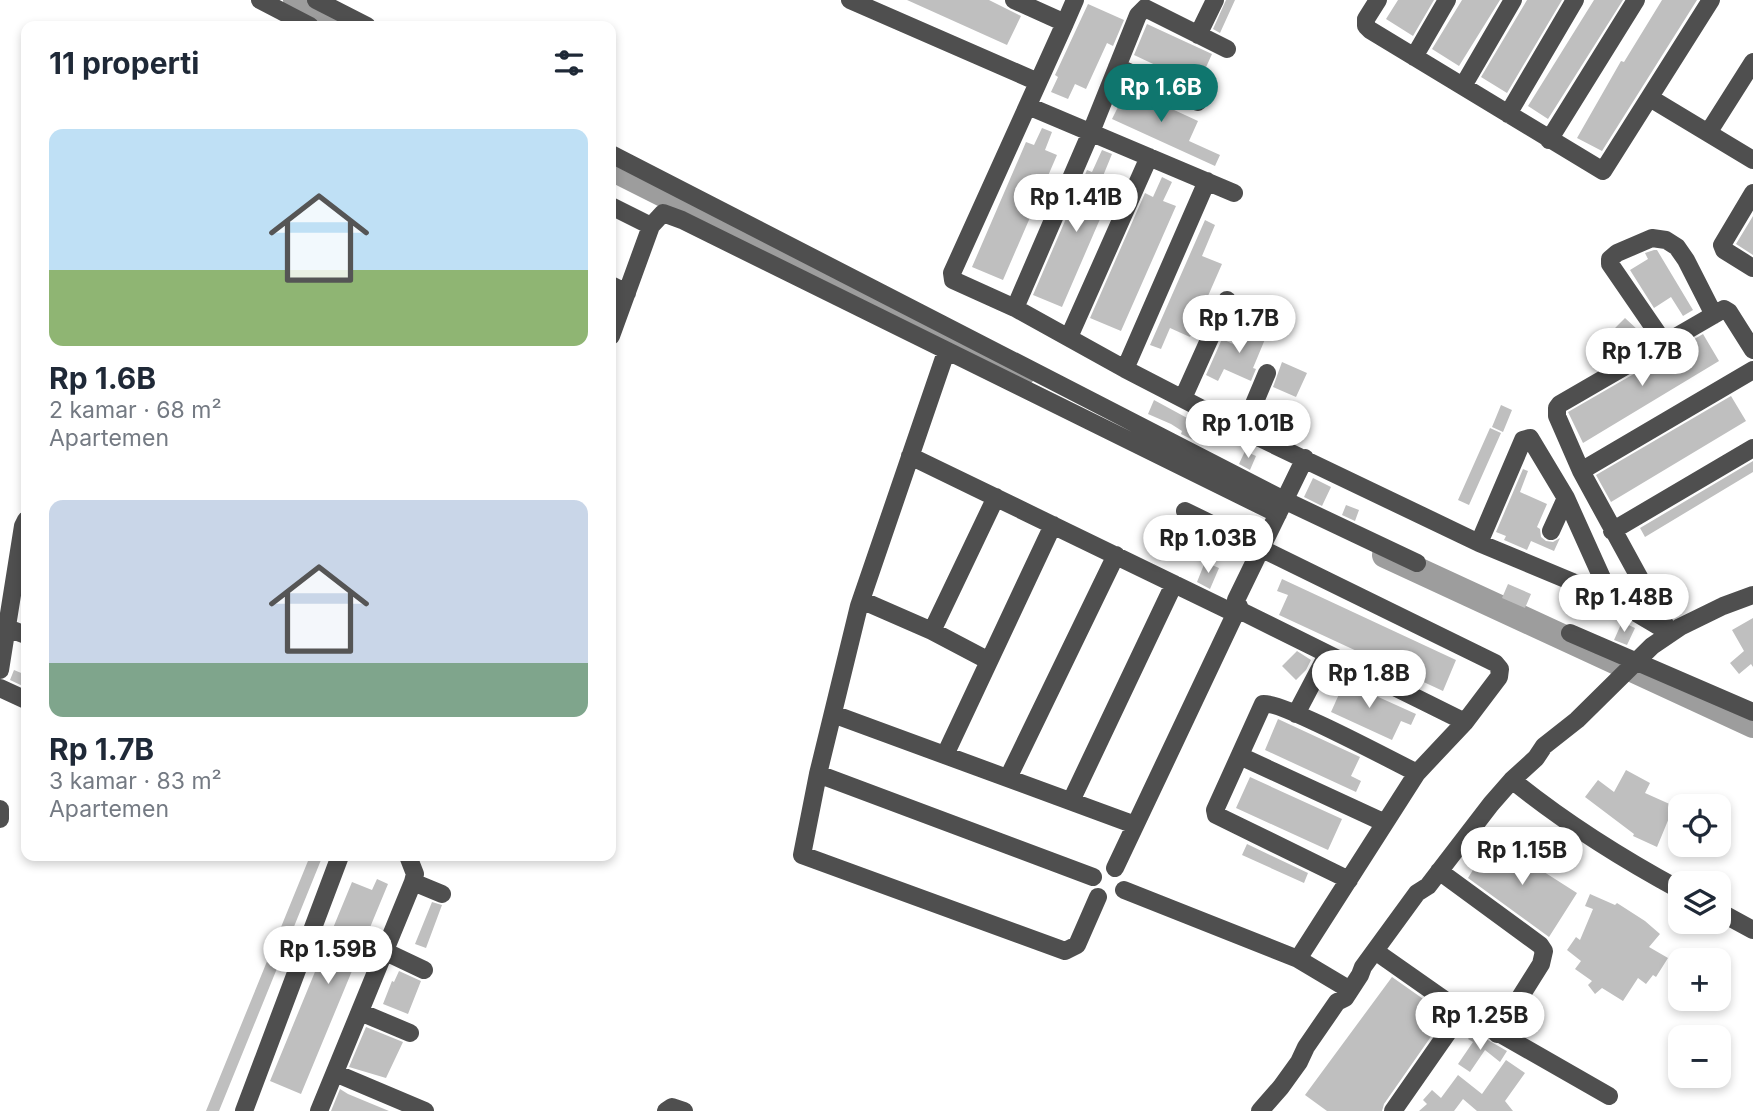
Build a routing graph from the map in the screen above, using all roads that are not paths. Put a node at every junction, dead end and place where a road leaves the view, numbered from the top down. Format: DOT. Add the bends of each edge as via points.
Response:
graph roads {
  1 [pos="260,0"];
  2 [pos="316,0"];
  3 [pos="850,0"];
  4 [pos="1014,0"];
  5 [pos="1075,0"];
  6 [pos="1215,0"];
  7 [pos="1378,0"];
  8 [pos="1447,0"];
  9 [pos="1513,0"];
  10 [pos="1575,0"];
  11 [pos="1636,0"];
  12 [pos="1711,0"];
  13 [pos="1148,4"];
  14 [pos="300,21"];
  15 [pos="357,21"];
  16 [pos="1065,23"];
  17 [pos="1198,35"];
  18 [pos="1227,49"];
  19 [pos="1414,57"];
  20 [pos="1753,62"];
  21 [pos="1117,67"];
  22 [pos="1038,82"];
  23 [pos="1463,86"];
  24 [pos="1650,98"];
  25 [pos="1198,102"];
  26 [pos="1028,106"];
  27 [pos="1508,114"];
  28 [pos="1091,132"];
  29 [pos="1708,133"];
  30 [pos="1549,140"];
  31 [pos="616,157"];
  32 [pos="1149,157"];
  33 [pos="1753,160"];
  34 [pos="1207,181"];
  35 [pos="1234,192"];
  36 [pos="1753,193"];
  37 [pos="616,208"];
  38 [pos="651,226"];
  39 [pos="1753,268"];
  40 [pos="619,289"];
  41 [pos="1227,300"];
  42 [pos="616,307"];
  43 [pos="1015,308"];
  44 [pos="1714,315"];
  45 [pos="1069,337"];
  46 [pos="1665,344"];
  47 [pos="1753,350"];
  48 [pos="946,352"];
  49 [pos="1125,369"];
  50 [pos="1753,370"];
  51 [pos="1266,373"];
  52 [pos="1183,398"];
  53 [pos="1243,430"];
  54 [pos="1753,448"];
  55 [pos="910,456"];
  56 [pos="1305,458"];
  57 [pos="1581,471"];
  58 [pos="996,497"];
  59 [pos="1566,498"];
  60 [pos="1281,507"];
  61 [pos="1185,510"];
  62 [pos="1053,525"];
  63 [pos="1551,531"];
  64 [pos="1612,531"];
  65 [pos="1479,542"];
  66 [pos="1261,548"];
  67 [pos="1116,555"];
  68 [pos="21,560"];
  69 [pos="1417,563"];
  70 [pos="1174,584"];
  71 [pos="1753,595"];
  72 [pos="1611,598"];
  73 [pos="861,600"];
  74 [pos="1237,611"];
  75 [pos="6,628"];
  76 [pos="932,631"];
  77 [pos="21,633"];
  78 [pos="1570,633"];
  79 [pos="1670,633"];
  80 [pos="1327,655"];
  81 [pos="989,661"];
  82 [pos="1636,661"];
  83 [pos="0,670"];
  84 [pos="0,688"];
  85 [pos="21,697"];
  86 [pos="1753,712"];
  87 [pos="832,714"];
  88 [pos="1296,714"];
  89 [pos="1465,722"];
  90 [pos="945,755"];
  91 [pos="1240,756"];
  92 [pos="1418,773"];
  93 [pos="818,775"];
  94 [pos="1009,778"];
  95 [pos="1512,780"];
  96 [pos="1071,801"];
  97 [pos="0,809"];
  98 [pos="0,819"];
  99 [pos="1385,823"];
  100 [pos="1135,825"];
  101 [pos="338,861"];
  102 [pos="410,861"];
  103 [pos="1115,868"];
  104 [pos="1439,871"];
  105 [pos="1093,877"];
  106 [pos="1349,880"];
  107 [pos="414,882"];
  108 [pos="1668,883"];
  109 [pos="1124,890"];
  110 [pos="442,894"];
  111 [pos="1098,897"];
  112 [pos="1731,918"];
  113 [pos="1753,930"];
  114 [pos="1376,951"];
  115 [pos="386,952"];
  116 [pos="1298,959"];
  117 [pos="424,970"];
  118 [pos="1350,990"];
  119 [pos="360,1012"];
  120 [pos="1462,1012"];
  121 [pos="410,1033"];
  122 [pos="1497,1034"];
  123 [pos="335,1073"];
  124 [pos="1609,1096"];
  125 [pos="248,1110"];
  126 [pos="319,1111"];
  127 [pos="425,1111"];
  128 [pos="666,1111"];
  129 [pos="684,1111"];
  130 [pos="1260,1111"];
  131 [pos="1393,1111"];
  1 -- 14 [label="street"];
  2 -- 15 [label="street"];
  3 -- 22 [label="street"];
  4 -- 16 [label="street"];
  5 -- 16 [label="street"];
  6 -- 17 [label="street"];
  7 -- 19 [label="street" via="1366,26"];
  8 -- 19 [label="street"];
  9 -- 23 [label="street"];
  10 -- 27 [label="street"];
  11 -- 30 [label="street"];
  12 -- 24 [label="street"];
  13 -- 17 [label="street"];
  13 -- 21 [label="street" via="1138,15"];
  16 -- 22 [label="street"];
  17 -- 18 [label="street"];
  19 -- 23 [label="street"];
  20 -- 29 [label="street"];
  21 -- 25 [label="street"];
  21 -- 28 [label="street"];
  22 -- 26 [label="street"];
  23 -- 27 [label="street"];
  24 -- 29 [label="street"];
  24 -- 30 [label="street" via="1605,170"];
  26 -- 28 [label="street"];
  26 -- 43 [label="street" via="952,273 958,283"];
  27 -- 30 [label="street"];
  28 -- 32 [label="street"];
  28 -- 43 [label="street"];
  29 -- 33 [label="street"];
  31 -- 60 [label="street"];
  32 -- 34 [label="street"];
  32 -- 45 [label="street"];
  34 -- 35 [label="street"];
  34 -- 49 [label="street"];
  36 -- 39 [label="street" via="1722,245"];
  37 -- 38 [label="street"];
  38 -- 40 [label="street"];
  38 -- 48 [label="street" via="663,214 682,220"];
  40 -- 42 [label="street"];
  41 -- 52 [label="street"];
  43 -- 45 [label="street"];
  44 -- 46 [label="street"];
  44 -- 46 [label="street" via="1677,247 1652,238 1617,253 1610,264"];
  44 -- 47 [label="street" via="1727,310"];
  45 -- 49 [label="street"];
  46 -- 57 [label="street" via="1557,408"];
  48 -- 55 [label="street"];
  48 -- 60 [label="street"];
  49 -- 52 [label="street"];
  50 -- 57 [label="street"];
  51 -- 53 [label="street"];
  52 -- 53 [label="street"];
  53 -- 56 [label="street"];
  54 -- 64 [label="street"];
  55 -- 58 [label="street"];
  55 -- 73 [label="street"];
  56 -- 60 [label="street"];
  56 -- 65 [label="street"];
  57 -- 64 [label="street"];
  58 -- 62 [label="street"];
  58 -- 76 [label="street"];
  59 -- 63 [label="street"];
  59 -- 65 [label="street" via="1535,442 1525,438"];
  59 -- 72 [label="street"];
  60 -- 66 [label="street"];
  60 -- 69 [label="street"];
  61 -- 66 [label="street"];
  62 -- 67 [label="street"];
  62 -- 81 [label="street"];
  64 -- 79 [label="street"];
  65 -- 72 [label="street"];
  66 -- 74 [label="street" via="1236,600"];
  66 -- 89 [label="street" via="1495,663 1499,677"];
  67 -- 70 [label="street"];
  67 -- 94 [label="street"];
  68 -- 75 [label="street"];
  70 -- 74 [label="street"];
  70 -- 96 [label="street"];
  71 -- 79 [label="street"];
  72 -- 79 [label="street"];
  73 -- 76 [label="street"];
  73 -- 87 [label="street"];
  74 -- 80 [label="street"];
  74 -- 100 [label="street"];
  75 -- 77 [label="street"];
  75 -- 83 [label="street"];
  76 -- 81 [label="street"];
  78 -- 82 [label="street"];
  79 -- 82 [label="street"];
  80 -- 88 [label="street"];
  80 -- 89 [label="street"];
  81 -- 90 [label="street"];
  82 -- 86 [label="street"];
  82 -- 95 [label="street"];
  84 -- 85 [label="street"];
  87 -- 90 [label="street"];
  87 -- 93 [label="street"];
  88 -- 91 [label="street" via="1264,704"];
  88 -- 92 [label="street"];
  89 -- 92 [label="street"];
  90 -- 94 [label="street"];
  91 -- 99 [label="street"];
  91 -- 106 [label="street" via="1215,810 1217,817"];
  92 -- 99 [label="street"];
  93 -- 105 [label="street"];
  93 -- 111 [label="street" via="802,855 1065,951 1077,945"];
  94 -- 96 [label="street"];
  95 -- 104 [label="street"];
  95 -- 108 [label="street" via="1598,843"];
  96 -- 100 [label="street"];
  97 -- 98 [label="street"];
  99 -- 106 [label="street"];
  100 -- 103 [label="street"];
  101 -- 125 [label="street"];
  102 -- 107 [label="street"];
  103 -- 105 [label="street" via="1105,867"];
  103 -- 109 [label="street" via="1123,874"];
  104 -- 114 [label="street" via="1417,893"];
  104 -- 122 [label="street" via="1544,951 1542,964"];
  105 -- 111 [label="street"];
  106 -- 116 [label="street"];
  107 -- 110 [label="street"];
  107 -- 115 [label="street"];
  109 -- 111 [label="street" via="1113,900"];
  109 -- 116 [label="street"];
  112 -- 113 [label="street"];
  114 -- 118 [label="street"];
  114 -- 120 [label="street"];
  115 -- 117 [label="street"];
  115 -- 119 [label="street"];
  116 -- 118 [label="street"];
  118 -- 130 [label="street"];
  119 -- 121 [label="street"];
  119 -- 123 [label="street"];
  120 -- 122 [label="street"];
  120 -- 131 [label="street"];
  122 -- 124 [label="street"];
  123 -- 126 [label="street"];
  123 -- 127 [label="street"];
  128 -- 129 [label="street" via="672,1107"];
}
